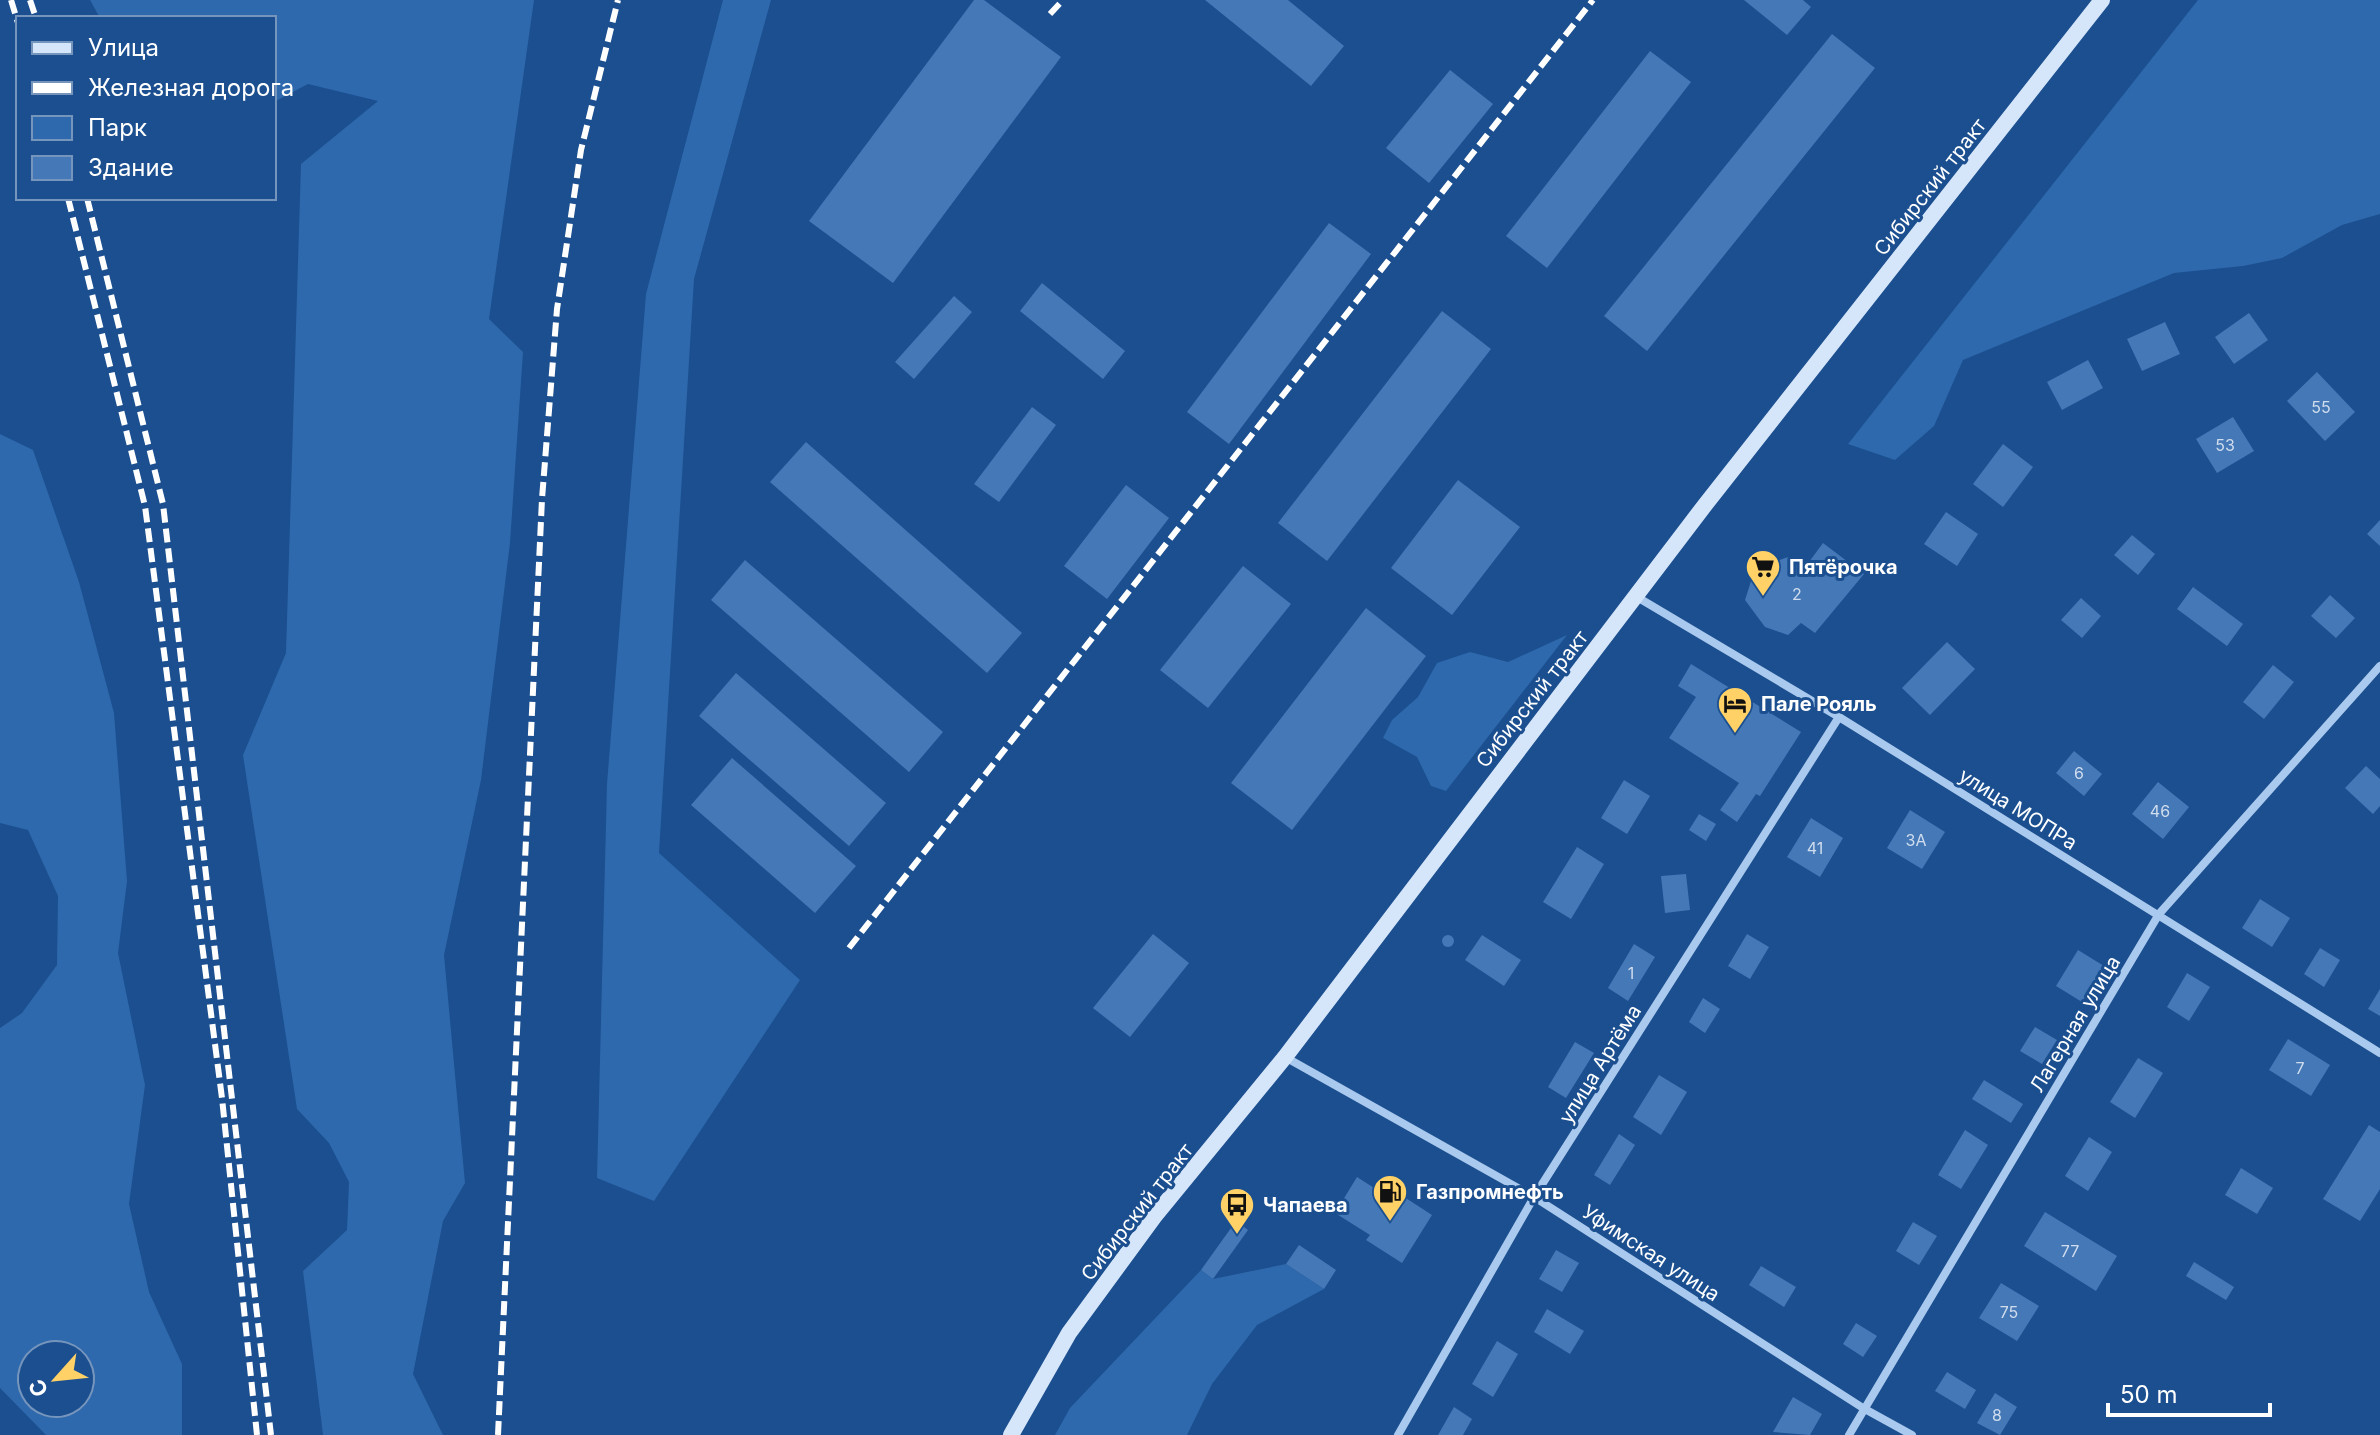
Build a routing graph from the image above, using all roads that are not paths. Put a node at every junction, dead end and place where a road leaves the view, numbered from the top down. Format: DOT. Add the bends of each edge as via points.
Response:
graph roads {
  1 [pos="2102,0"];
  2 [pos="1637,597"];
  3 [pos="2380,666"];
  4 [pos="1839,717"];
  5 [pos="2159,914"];
  6 [pos="2380,1053"];
  7 [pos="1285,1057"];
  8 [pos="1534,1197"];
  9 [pos="1863,1408"];
  10 [pos="1011,1435"];
  11 [pos="1398,1435"];
  12 [pos="1849,1435"];
  13 [pos="1912,1435"];
  1 -- 2 [label="main road, Сибирский тракт"];
  2 -- 4 [label="street, улица МОПРа"];
  2 -- 7 [label="main road, Сибирский тракт"];
  3 -- 5 [label="street, Лагерная улица"];
  4 -- 5 [label="street, улица МОПРа"];
  4 -- 8 [label="street, улица Артёма"];
  5 -- 6 [label="street, улица МОПРа"];
  5 -- 9 [label="street, Лагерная улица"];
  7 -- 8 [label="street, Уфимская улица"];
  7 -- 10 [label="main road, Сибирский тракт" via="1154,1217 1078,1322"];
  8 -- 9 [label="street, Уфимская улица"];
  8 -- 11 [label="street, улица Артёма"];
  9 -- 12 [label="street, Лагерная улица"];
  9 -- 13 [label="street, Уфимская улица"];
}
